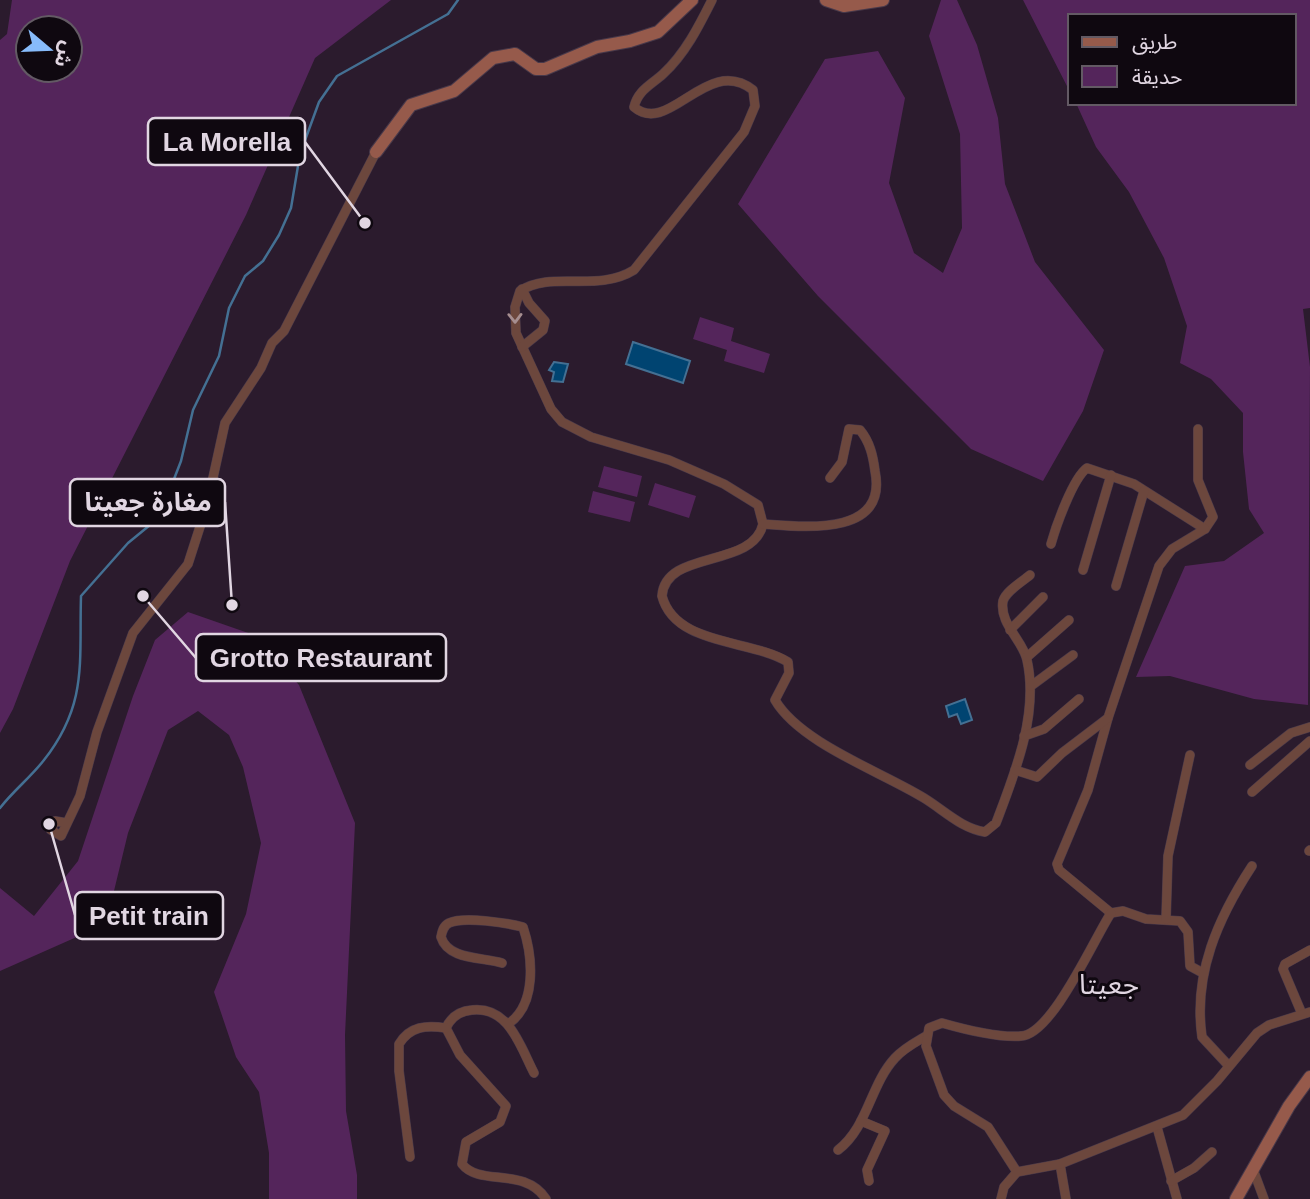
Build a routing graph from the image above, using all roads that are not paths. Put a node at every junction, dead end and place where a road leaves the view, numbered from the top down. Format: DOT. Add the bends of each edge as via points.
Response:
graph roads {
  1 [pos="692,0"];
  2 [pos="712,0"];
  3 [pos="825,0"];
  4 [pos="883,0"];
  5 [pos="376,152"];
  6 [pos="522,289"];
  7 [pos="522,348"];
  8 [pos="1198,429"];
  9 [pos="1111,475"];
  10 [pos="830,478"];
  11 [pos="1144,491"];
  12 [pos="763,524"];
  13 [pos="1205,529"];
  14 [pos="1051,544"];
  15 [pos="1083,570"];
  16 [pos="1030,575"];
  17 [pos="1116,586"];
  18 [pos="1043,597"];
  19 [pos="1069,620"];
  20 [pos="1010,630"];
  21 [pos="1073,654"];
  22 [pos="1027,657"];
  23 [pos="1031,686"];
  24 [pos="1079,699"];
  25 [pos="1108,718"];
  26 [pos="1310,727"];
  27 [pos="1024,736"];
  28 [pos="1310,741"];
  29 [pos="1190,755"];
  30 [pos="1250,765"];
  31 [pos="1015,770"];
  32 [pos="1252,792"];
  33 [pos="67,823"];
  34 [pos="1252,866"];
  35 [pos="1111,913"];
  36 [pos="1166,919"];
  37 [pos="1310,950"];
  38 [pos="502,963"];
  39 [pos="1203,973"];
  40 [pos="1306,1013"];
  41 [pos="508,1024"];
  42 [pos="446,1028"];
  43 [pos="926,1035"];
  44 [pos="1228,1065"];
  45 [pos="534,1073"];
  46 [pos="1310,1077"];
  47 [pos="862,1121"];
  48 [pos="1157,1127"];
  49 [pos="838,1150"];
  50 [pos="1212,1152"];
  51 [pos="410,1157"];
  52 [pos="1060,1164"];
  53 [pos="1017,1172"];
  54 [pos="1254,1172"];
  55 [pos="869,1181"];
  56 [pos="1171,1181"];
  57 [pos="546,1199"];
  58 [pos="1001,1199"];
  59 [pos="1066,1199"];
  60 [pos="1177,1199"];
  61 [pos="1236,1199"];
  62 [pos="1264,1199"];
  1 -- 5 [label="street" via="658,32 597,47 545,69 536,69 515,54 493,58 454,91 411,105"];
  2 -- 6 [label="street" via="687,46 666,72 640,92 635,107 654,115 705,86 727,79 742,81 753,90 755,106 744,132 634,270 612,281 534,283"];
  3 -- 4 [label="street" via="844,6"];
  5 -- 33 [label="street" via="284,331 272,343 225,423 188,564 134,634"];
  6 -- 7 [label="street, one-way" via="514,316"];
  6 -- 7 [label="street" via="545,321 542,330"];
  7 -- 12 [label="street" via="562,422 591,437 669,460 724,484 758,505"];
  8 -- 13 [label="street" via="1198,480 1213,517"];
  9 -- 11 [label="street"];
  9 -- 14 [label="street" via="1092,468 1083,470 1072,496 1062,506"];
  9 -- 15 [label="street"];
  10 -- 12 [label="street" via="842,462 849,429 860,430 873,456 877,487 866,511 828,526"];
  11 -- 13 [label="street"];
  11 -- 17 [label="street"];
  12 -- 31 [label="street" via="750,544 670,577 662,596 669,613 701,633 786,660 789,673 775,700 794,720 824,745 975,831 993,828"];
  13 -- 25 [label="street" via="1164,557"];
  16 -- 20 [label="street" via="1003,601"];
  18 -- 20 [label="street"];
  19 -- 22 [label="street"];
  20 -- 22 [label="street"];
  21 -- 23 [label="street"];
  22 -- 23 [label="street"];
  23 -- 27 [label="street"];
  24 -- 27 [label="street" via="1044,730"];
  25 -- 31 [label="street" via="1037,777"];
  25 -- 35 [label="street" via="1088,790 1057,864"];
  26 -- 30 [label="street" via="1291,733"];
  27 -- 31 [label="street"];
  28 -- 32 [label="street"];
  29 -- 36 [label="street" via="1168,856"];
  34 -- 39 [label="street" via="1218,928"];
  35 -- 36 [label="street"];
  35 -- 43 [label="street" via="1079,970 1037,1029 1022,1037 942,1023 929,1028"];
  36 -- 39 [label="street" via="1186,925 1190,966"];
  37 -- 40 [label="street" via="1283,969"];
  38 -- 41 [label="street" via="456,954 441,937 443,928 466,920 523,927 530,949 526,998 521,1016"];
  39 -- 44 [label="street" via="1199,992 1202,1037"];
  40 -- 44 [label="street" via="1257,1033"];
  41 -- 42 [label="street" via="475,1009 454,1016"];
  41 -- 45 [label="street"];
  42 -- 51 [label="street" via="411,1030 399,1044"];
  42 -- 57 [label="street" via="460,1055 506,1106 500,1122 466,1142 463,1164 475,1174 521,1180"];
  43 -- 47 [label="street" via="895,1058"];
  43 -- 53 [label="street" via="928,1056 947,1101 988,1127"];
  44 -- 48 [label="street" via="1195,1106"];
  46 -- 54 [label="street"];
  47 -- 49 [label="street"];
  47 -- 55 [label="street" via="885,1131 867,1170"];
  48 -- 52 [label="street"];
  48 -- 56 [label="street"];
  50 -- 56 [label="street"];
  52 -- 53 [label="street"];
  52 -- 59 [label="street"];
  53 -- 58 [label="street" via="1004,1187"];
  54 -- 61 [label="street"];
  54 -- 62 [label="street"];
  56 -- 60 [label="street"];
}
